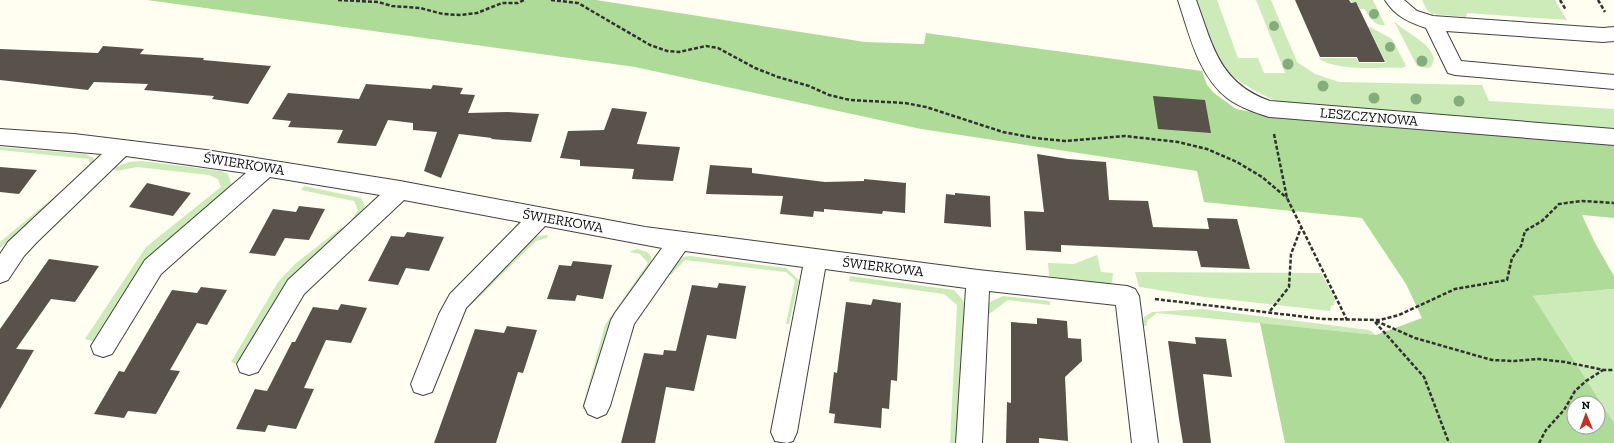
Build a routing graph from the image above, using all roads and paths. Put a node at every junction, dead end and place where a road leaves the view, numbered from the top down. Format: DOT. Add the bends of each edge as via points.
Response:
graph roads {
  1 [pos="338,0"];
  2 [pos="524,0"];
  3 [pos="551,0"];
  4 [pos="1187,0"];
  5 [pos="1394,0"];
  6 [pos="1433,23"];
  7 [pos="1614,34"];
  8 [pos="1614,82"];
  9 [pos="1269,109"];
  10 [pos="0,137"];
  11 [pos="1614,137"];
  12 [pos="123,147"];
  13 [pos="267,167"];
  14 [pos="400,190"];
  15 [pos="1287,198"];
  16 [pos="1614,203"];
  17 [pos="541,216"];
  18 [pos="1301,228"];
  19 [pos="680,240"];
  20 [pos="816,259"];
  21 [pos="0,273"];
  22 [pos="978,280"];
  23 [pos="1127,296"];
  24 [pos="1270,312"];
  25 [pos="1347,320"];
  26 [pos="1373,320"];
  27 [pos="104,346"];
  28 [pos="249,364"];
  29 [pos="1604,370"];
  30 [pos="1614,370"];
  31 [pos="423,384"];
  32 [pos="597,406"];
  33 [pos="784,432"];
  34 [pos="969,443"];
  35 [pos="1145,443"];
  36 [pos="1449,443"];
  37 [pos="1539,443"];
  1 -- 2 [label="path" via="378,2 461,15 477,13 502,3 518,3"];
  3 -- 15 [label="path" via="578,3 629,34 667,51 678,52 706,46 718,48 755,68 850,100 905,103 926,107 1003,132 1035,138 1066,141 1132,136 1207,149 1262,176"];
  4 -- 9 [label="street, LESZCZYNOWA" via="1210,63 1218,77 1238,96 1255,106"];
  5 -- 6 [label="street" via="1401,10"];
  6 -- 7 [label="street"];
  6 -- 8 [label="street" via="1455,68"];
  9 -- 11 [label="street, LESZCZYNOWA"];
  9 -- 15 [label="path"];
  10 -- 12 [label="street, ŚWIERKOWA"];
  12 -- 13 [label="street, ŚWIERKOWA"];
  12 -- 21 [label="street" via="28,235"];
  13 -- 14 [label="street, ŚWIERKOWA"];
  13 -- 27 [label="street" via="153,267"];
  14 -- 17 [label="street, ŚWIERKOWA"];
  14 -- 28 [label="street" via="296,286"];
  15 -- 18 [label="path"];
  16 -- 26 [label="path" via="1582,201 1559,204 1542,221 1525,231 1520,246 1512,258 1507,280 1455,289 1399,315"];
  17 -- 19 [label="street, ŚWIERKOWA"];
  17 -- 31 [label="street" via="458,301"];
  18 -- 24 [label="path" via="1291,254 1289,287"];
  18 -- 25 [label="path"];
  19 -- 20 [label="street, ŚWIERKOWA"];
  19 -- 32 [label="street" via="623,320"];
  20 -- 22 [label="street, ŚWIERKOWA"];
  20 -- 33 [label="street"];
  22 -- 23 [label="street, ŚWIERKOWA"];
  22 -- 34 [label="street"];
  23 -- 24 [label="path"];
  23 -- 35 [label="street"];
  24 -- 25 [label="path"];
  25 -- 26 [label="path"];
  26 -- 29 [label="path" via="1415,338 1492,360 1538,359"];
  26 -- 36 [label="path" via="1424,377"];
  29 -- 30 [label="path"];
  29 -- 37 [label="path" via="1590,376 1574,393 1564,411 1542,434"];
}
